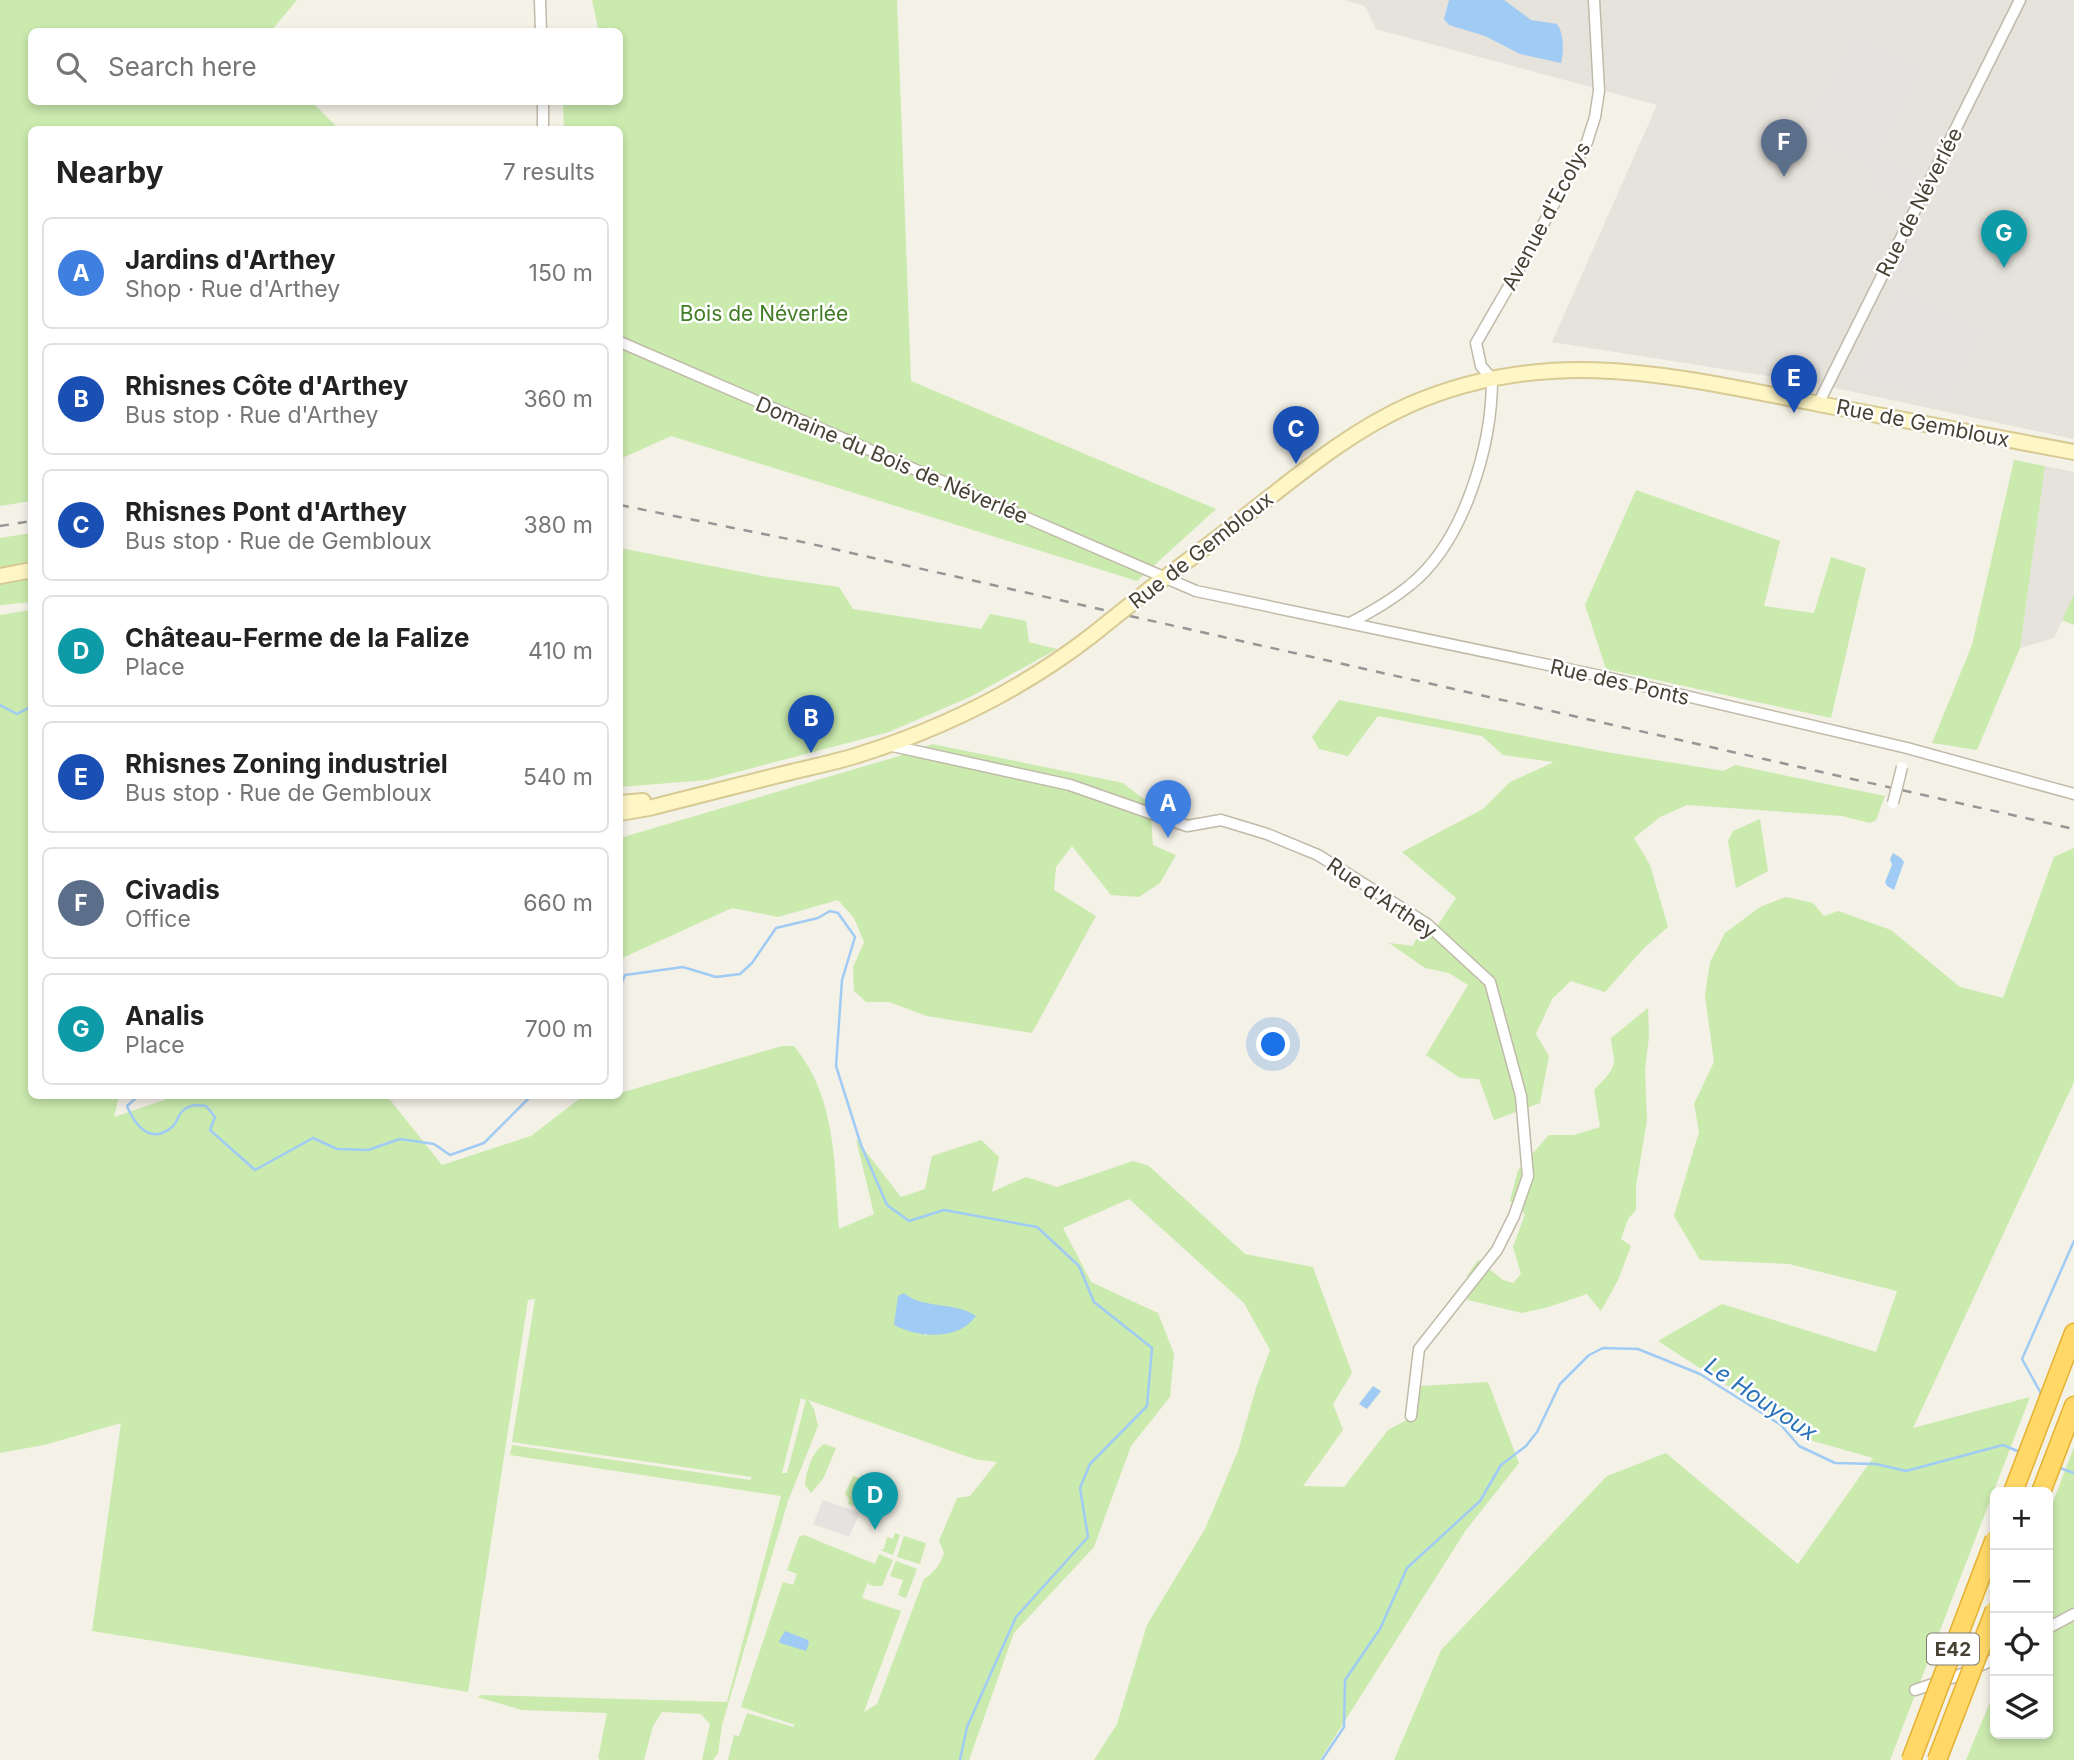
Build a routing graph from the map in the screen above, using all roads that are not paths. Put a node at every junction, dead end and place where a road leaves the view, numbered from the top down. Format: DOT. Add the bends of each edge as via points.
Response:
graph roads {
  1 [pos="540,0"];
  2 [pos="1594,0"];
  3 [pos="2020,0"];
  4 [pos="541,28"];
  5 [pos="543,105"];
  6 [pos="543,126"];
  7 [pos="623,343"];
  8 [pos="1492,379"];
  9 [pos="1818,404"];
  10 [pos="2074,452"];
  11 [pos="28,571"];
  12 [pos="0,576"];
  13 [pos="1165,578"];
  14 [pos="1350,623"];
  15 [pos="888,745"];
  16 [pos="1907,748"];
  17 [pos="727,788"];
  18 [pos="2074,794"];
  19 [pos="623,803"];
  20 [pos="1893,803"];
  21 [pos="623,812"];
  22 [pos="2074,1333"];
  23 [pos="2074,1406"];
  24 [pos="1411,1416"];
  25 [pos="2015,1487"];
  26 [pos="2042,1487"];
  27 [pos="1991,1550"];
  28 [pos="1994,1613"];
  29 [pos="2074,1614"];
  30 [pos="2053,1625"];
  31 [pos="1990,1661"];
  32 [pos="1915,1690"];
  33 [pos="1911,1760"];
  34 [pos="1937,1760"];
  1 -- 4 [label="street"];
  2 -- 8 [label="street, Avenue d'Ecolys" via="1599,91 1595,117 1524,260 1476,343 1481,366"];
  3 -- 9 [label="street, Rue de Néverlée"];
  5 -- 6 [label="street"];
  7 -- 13 [label="street, Domaine du Bois de Néverlée"];
  8 -- 9 [label="main road, Rue de Gembloux" via="1575,369 1641,372"];
  8 -- 13 [label="main road, Rue de Gembloux" via="1410,405 1360,431"];
  8 -- 14 [label="street" via="1482,449 1466,508 1437,555 1412,584"];
  9 -- 10 [label="main road, Rue de Gembloux"];
  11 -- 12 [label="main road"];
  13 -- 14 [label="street, Rue des Ponts" via="1196,590"];
  13 -- 15 [label="main road, Rue de Gembloux, bridge" via="1063,658 954,718"];
  14 -- 16 [label="street, Rue des Ponts"];
  15 -- 17 [label="main road, Rue de Gembloux"];
  15 -- 24 [label="street, Rue d'Arthey" via="1070,785 1187,827 1221,820 1267,834 1318,855 1427,924 1490,982 1521,1096 1528,1176 1497,1250 1419,1349"];
  16 -- 18 [label="street, Rue des Ponts"];
  16 -- 20 [label="street, bridge"];
  17 -- 19 [label="main road"];
  17 -- 21 [label="main road"];
  22 -- 25 [label="highway"];
  23 -- 26 [label="highway"];
  27 -- 33 [label="highway, E42, bridge"];
  28 -- 34 [label="highway, E42, bridge"];
  29 -- 30 [label="street"];
  31 -- 32 [label="street"];
}
